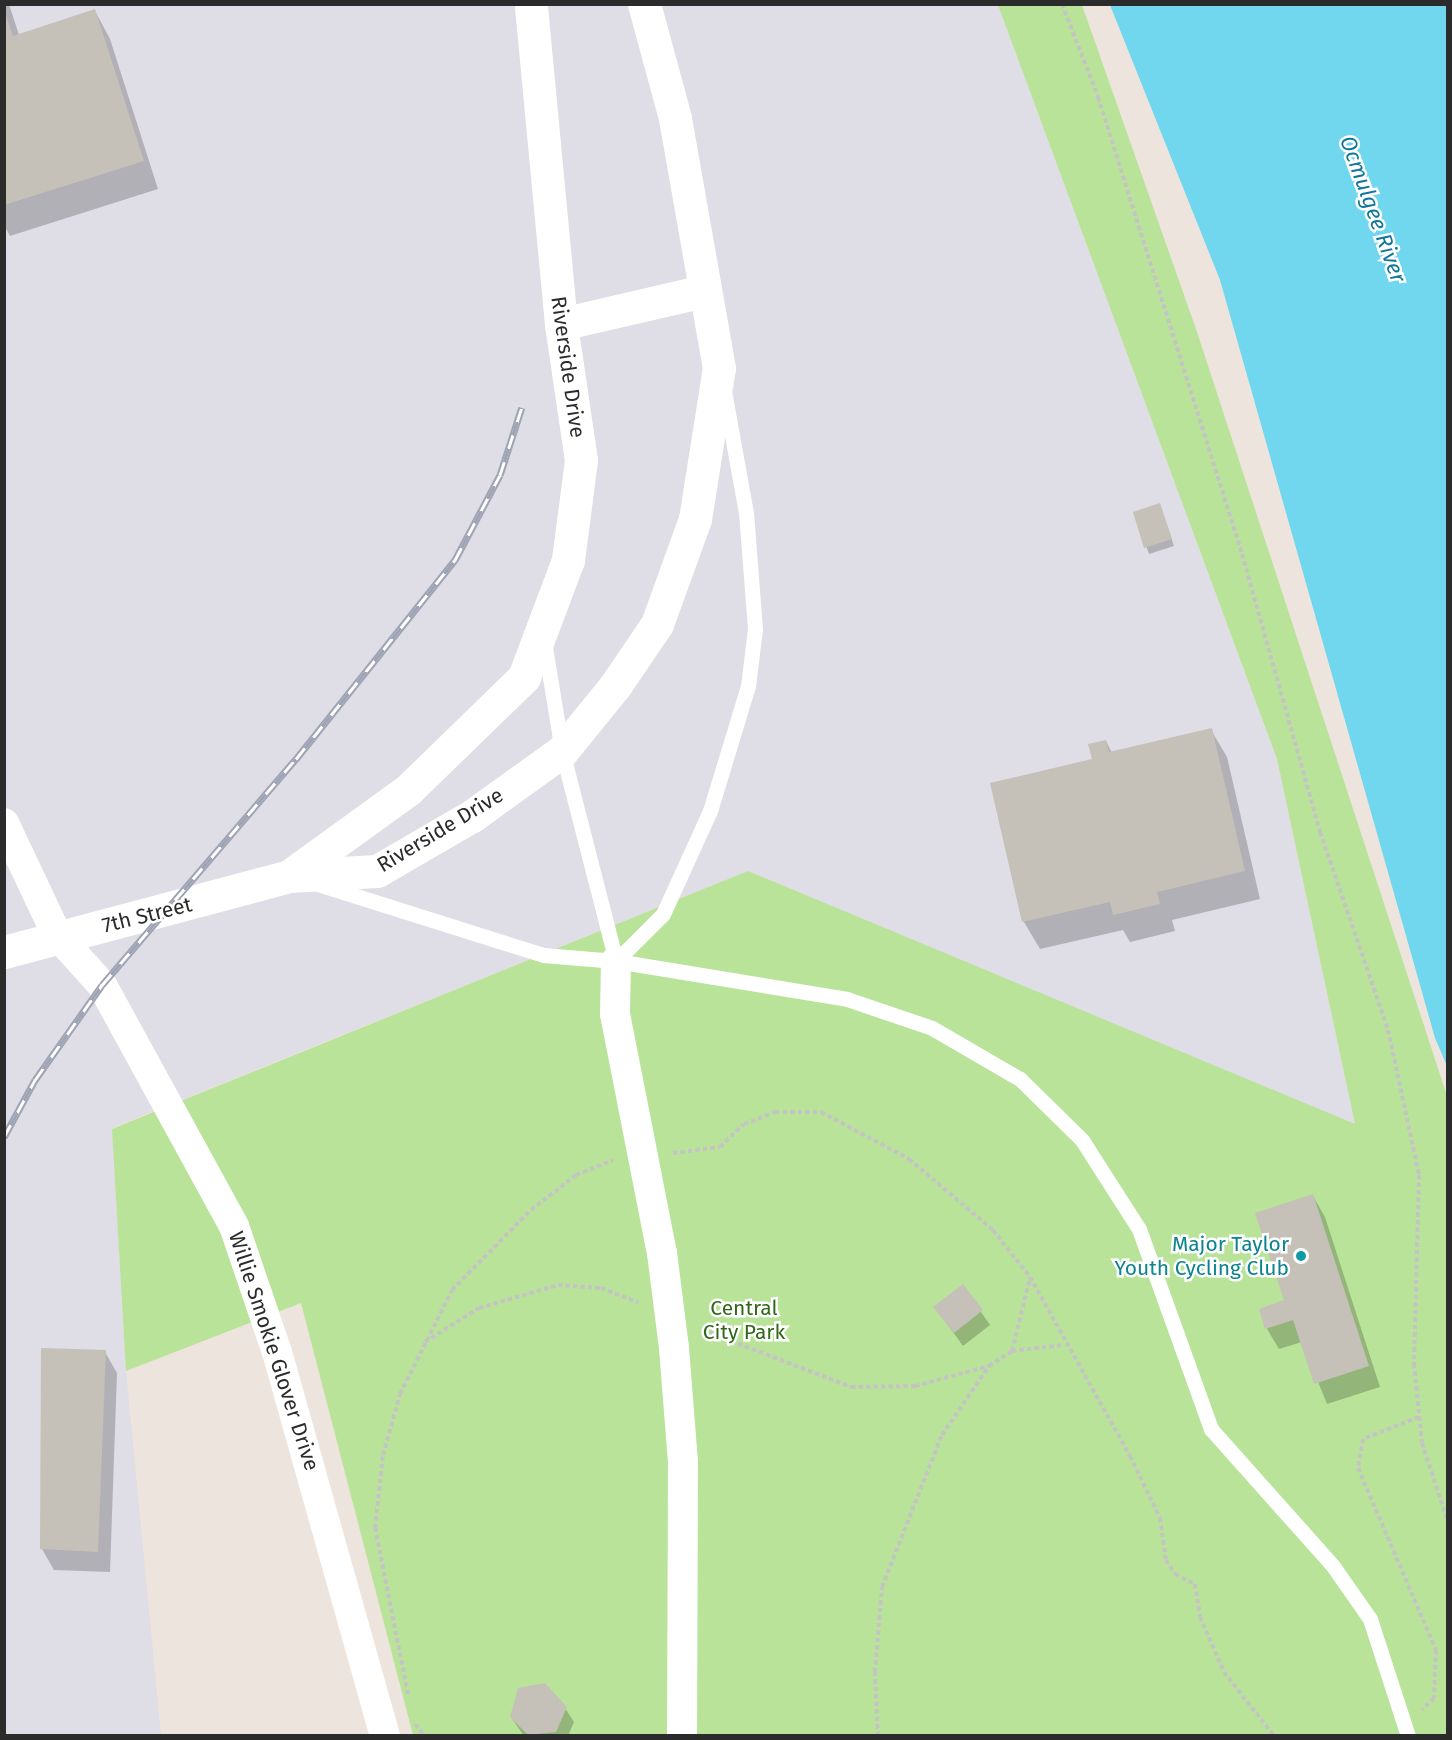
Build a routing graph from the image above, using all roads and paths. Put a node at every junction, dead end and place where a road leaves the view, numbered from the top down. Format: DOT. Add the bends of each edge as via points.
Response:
graph roads {
  1 [pos="531,4"];
  2 [pos="644,4"];
  3 [pos="1062,4"];
  4 [pos="704,291"];
  5 [pos="561,324"];
  6 [pos="719,368"];
  7 [pos="543,632"];
  8 [pos="562,751"];
  9 [pos="4,823"];
  10 [pos="289,876"];
  11 [pos="57,935"];
  12 [pos="4,952"];
  13 [pos="616,961"];
  14 [pos="643,1152"];
  15 [pos="1030,1277"];
  16 [pos="670,1314"];
  17 [pos="425,1342"];
  18 [pos="1064,1345"];
  19 [pos="1012,1351"];
  20 [pos="988,1366"];
  21 [pos="1419,1417"];
  22 [pos="1448,1522"];
  23 [pos="410,1701"];
  24 [pos="412,1713"];
  25 [pos="1406,1732"];
  26 [pos="385,1736"];
  27 [pos="425,1736"];
  28 [pos="682,1736"];
  29 [pos="878,1736"];
  30 [pos="1274,1736"];
  1 -- 5 [label="street, Riverside Drive"];
  2 -- 4 [label="street, Riverside Drive" via="675,118"];
  3 -- 21 [label="path" via="1098,97 1242,554 1320,832 1388,1030 1419,1175 1414,1364"];
  4 -- 5 [label="street"];
  4 -- 6 [label="street, Riverside Drive"];
  5 -- 7 [label="street, Riverside Drive" via="581,460 568,560"];
  6 -- 8 [label="street, Riverside Drive" via="695,519 667,600 615,686"];
  6 -- 13 [label="lane" via="746,513 755,629 748,686 710,811 663,914"];
  7 -- 8 [label="lane"];
  7 -- 10 [label="street, Riverside Drive" via="524,677 432,769"];
  8 -- 10 [label="street, Riverside Drive" via="472,816 377,871"];
  8 -- 13 [label="lane"];
  9 -- 11 [label="street, Willie Smokie Glover Drive"];
  10 -- 11 [label="street, 7th Street" via="165,912"];
  10 -- 13 [label="lane" via="543,956"];
  11 -- 12 [label="street, 7th Street"];
  11 -- 26 [label="street, Willie Smokie Glover Drive" via="102,985 234,1226 288,1386"];
  13 -- 14 [label="street" via="615,1014"];
  13 -- 25 [label="lane" via="847,999 933,1028 1020,1079 1082,1140 1139,1229 1211,1429 1333,1566 1370,1619"];
  14 -- 15 [label="path" via="697,1154 720,1146 744,1124 775,1112 821,1112 909,1159 993,1230"];
  14 -- 16 [label="street"];
  14 -- 17 [label="path" via="576,1175 531,1210 452,1290"];
  15 -- 18 [label="path"];
  15 -- 19 [label="path"];
  16 -- 17 [label="path" via="601,1288 558,1285 479,1308"];
  16 -- 20 [label="path" via="743,1349 851,1387 915,1386"];
  16 -- 28 [label="street" via="683,1462"];
  17 -- 23 [label="path" via="400,1394 383,1455 375,1528"];
  18 -- 19 [label="path"];
  18 -- 30 [label="path" via="1160,1518 1166,1560 1175,1574 1195,1584 1200,1617 1224,1672"];
  19 -- 20 [label="path"];
  20 -- 29 [label="path" via="942,1436 882,1587 874,1672"];
  21 -- 22 [label="path"];
  21 -- 25 [label="path" via="1363,1439 1358,1468 1436,1650 1434,1698"];
  24 -- 27 [label="path"];
}
